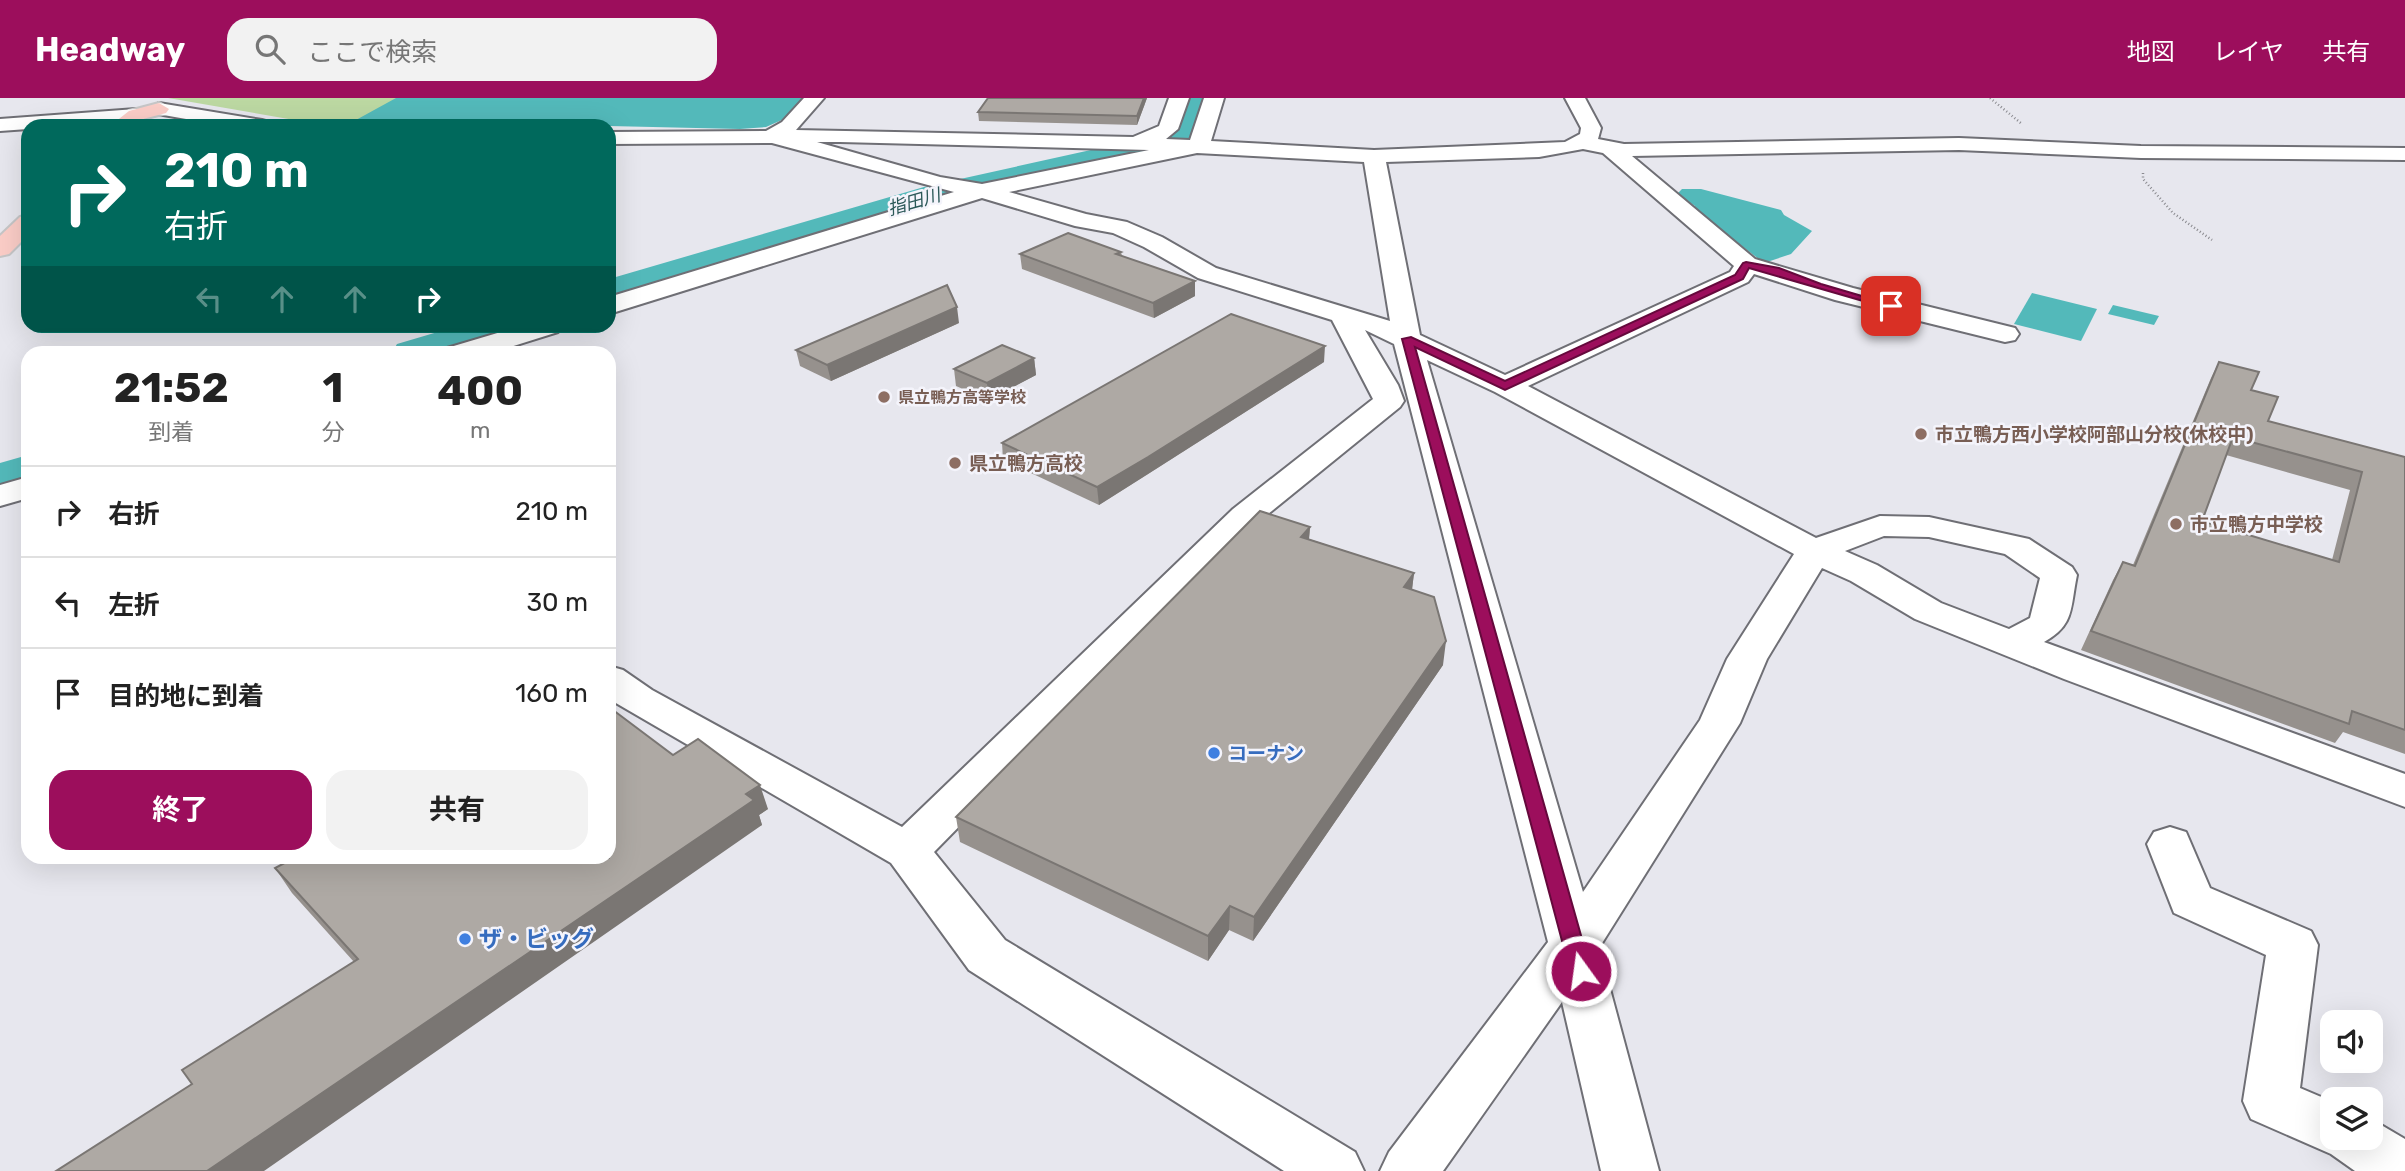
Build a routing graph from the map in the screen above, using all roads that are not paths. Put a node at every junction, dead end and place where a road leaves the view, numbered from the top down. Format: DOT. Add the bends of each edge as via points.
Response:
graph roads {
  1 [pos="814,98"];
  2 [pos="1179,98"];
  3 [pos="1214,98"];
  4 [pos="1575,98"];
  5 [pos="159,109"];
  6 [pos="130,113"];
  7 [pos="65,119"];
  8 [pos="220,119"];
  9 [pos="21,123"];
  10 [pos="0,125"];
  11 [pos="771,136"];
  12 [pos="616,138"];
  13 [pos="1133,143"];
  14 [pos="1582,143"];
  15 [pos="1195,147"];
  16 [pos="1611,149"];
  17 [pos="2405,154"];
  18 [pos="1374,156"];
  19 [pos="982,191"];
  20 [pos="21,229"];
  21 [pos="0,249"];
  22 [pos="1746,265"];
  23 [pos="616,304"];
  24 [pos="1342,314"];
  25 [pos="525,333"];
  26 [pos="2005,334"];
  27 [pos="1407,339"];
  28 [pos="483,346"];
  29 [pos="1505,386"];
  30 [pos="21,489"];
  31 [pos="0,496"];
  32 [pos="1814,551"];
  33 [pos="2013,643"];
  34 [pos="616,684"];
  35 [pos="2405,791"];
  36 [pos="2170,844"];
  37 [pos="907,851"];
  38 [pos="1574,946"];
  39 [pos="2320,1123"];
  40 [pos="2372,1150"];
  41 [pos="1335,1171"];
  42 [pos="1409,1171"];
  43 [pos="1630,1171"];
  44 [pos="2399,1171"];
  1 -- 11 [label="street" via="789,126"];
  2 -- 13 [label="street" via="1168,129"];
  3 -- 15 [label="street" via="1203,138"];
  4 -- 14 [label="street" via="1591,128"];
  5 -- 6 [label="main road"];
  5 -- 8 [label="street"];
  6 -- 7 [label="street"];
  9 -- 10 [label="street"];
  11 -- 12 [label="street"];
  11 -- 13 [label="street"];
  11 -- 19 [label="street"];
  13 -- 15 [label="street"];
  14 -- 16 [label="street"];
  14 -- 18 [label="street" via="1539,151"];
  15 -- 18 [label="street"];
  15 -- 19 [label="street"];
  16 -- 17 [label="street" via="1959,144 2135,152"];
  16 -- 22 [label="street"];
  18 -- 27 [label="street"];
  19 -- 23 [label="street"];
  19 -- 24 [label="street" via="1118,227 1207,272"];
  20 -- 21 [label="main road"];
  22 -- 26 [label="street"];
  22 -- 29 [label="street" via="1739,277"];
  24 -- 27 [label="street"];
  24 -- 37 [label="street" via="1389,401 1245,516"];
  25 -- 28 [label="street"];
  27 -- 29 [label="street"];
  27 -- 38 [label="street"];
  29 -- 32 [label="street"];
  30 -- 31 [label="street"];
  32 -- 33 [label="street" via="1864,573 1928,611"];
  32 -- 33 [label="street" via="1880,526 1928,527 2017,546 2059,575 2048,624"];
  32 -- 38 [label="street" via="1747,659 1718,723"];
  33 -- 35 [label="street"];
  34 -- 37 [label="street"];
  36 -- 39 [label="street" via="2191,900 2294,946 2271,1101"];
  37 -- 41 [label="street" via="987,955"];
  38 -- 42 [label="street"];
  38 -- 43 [label="street"];
  40 -- 44 [label="street"];
}
